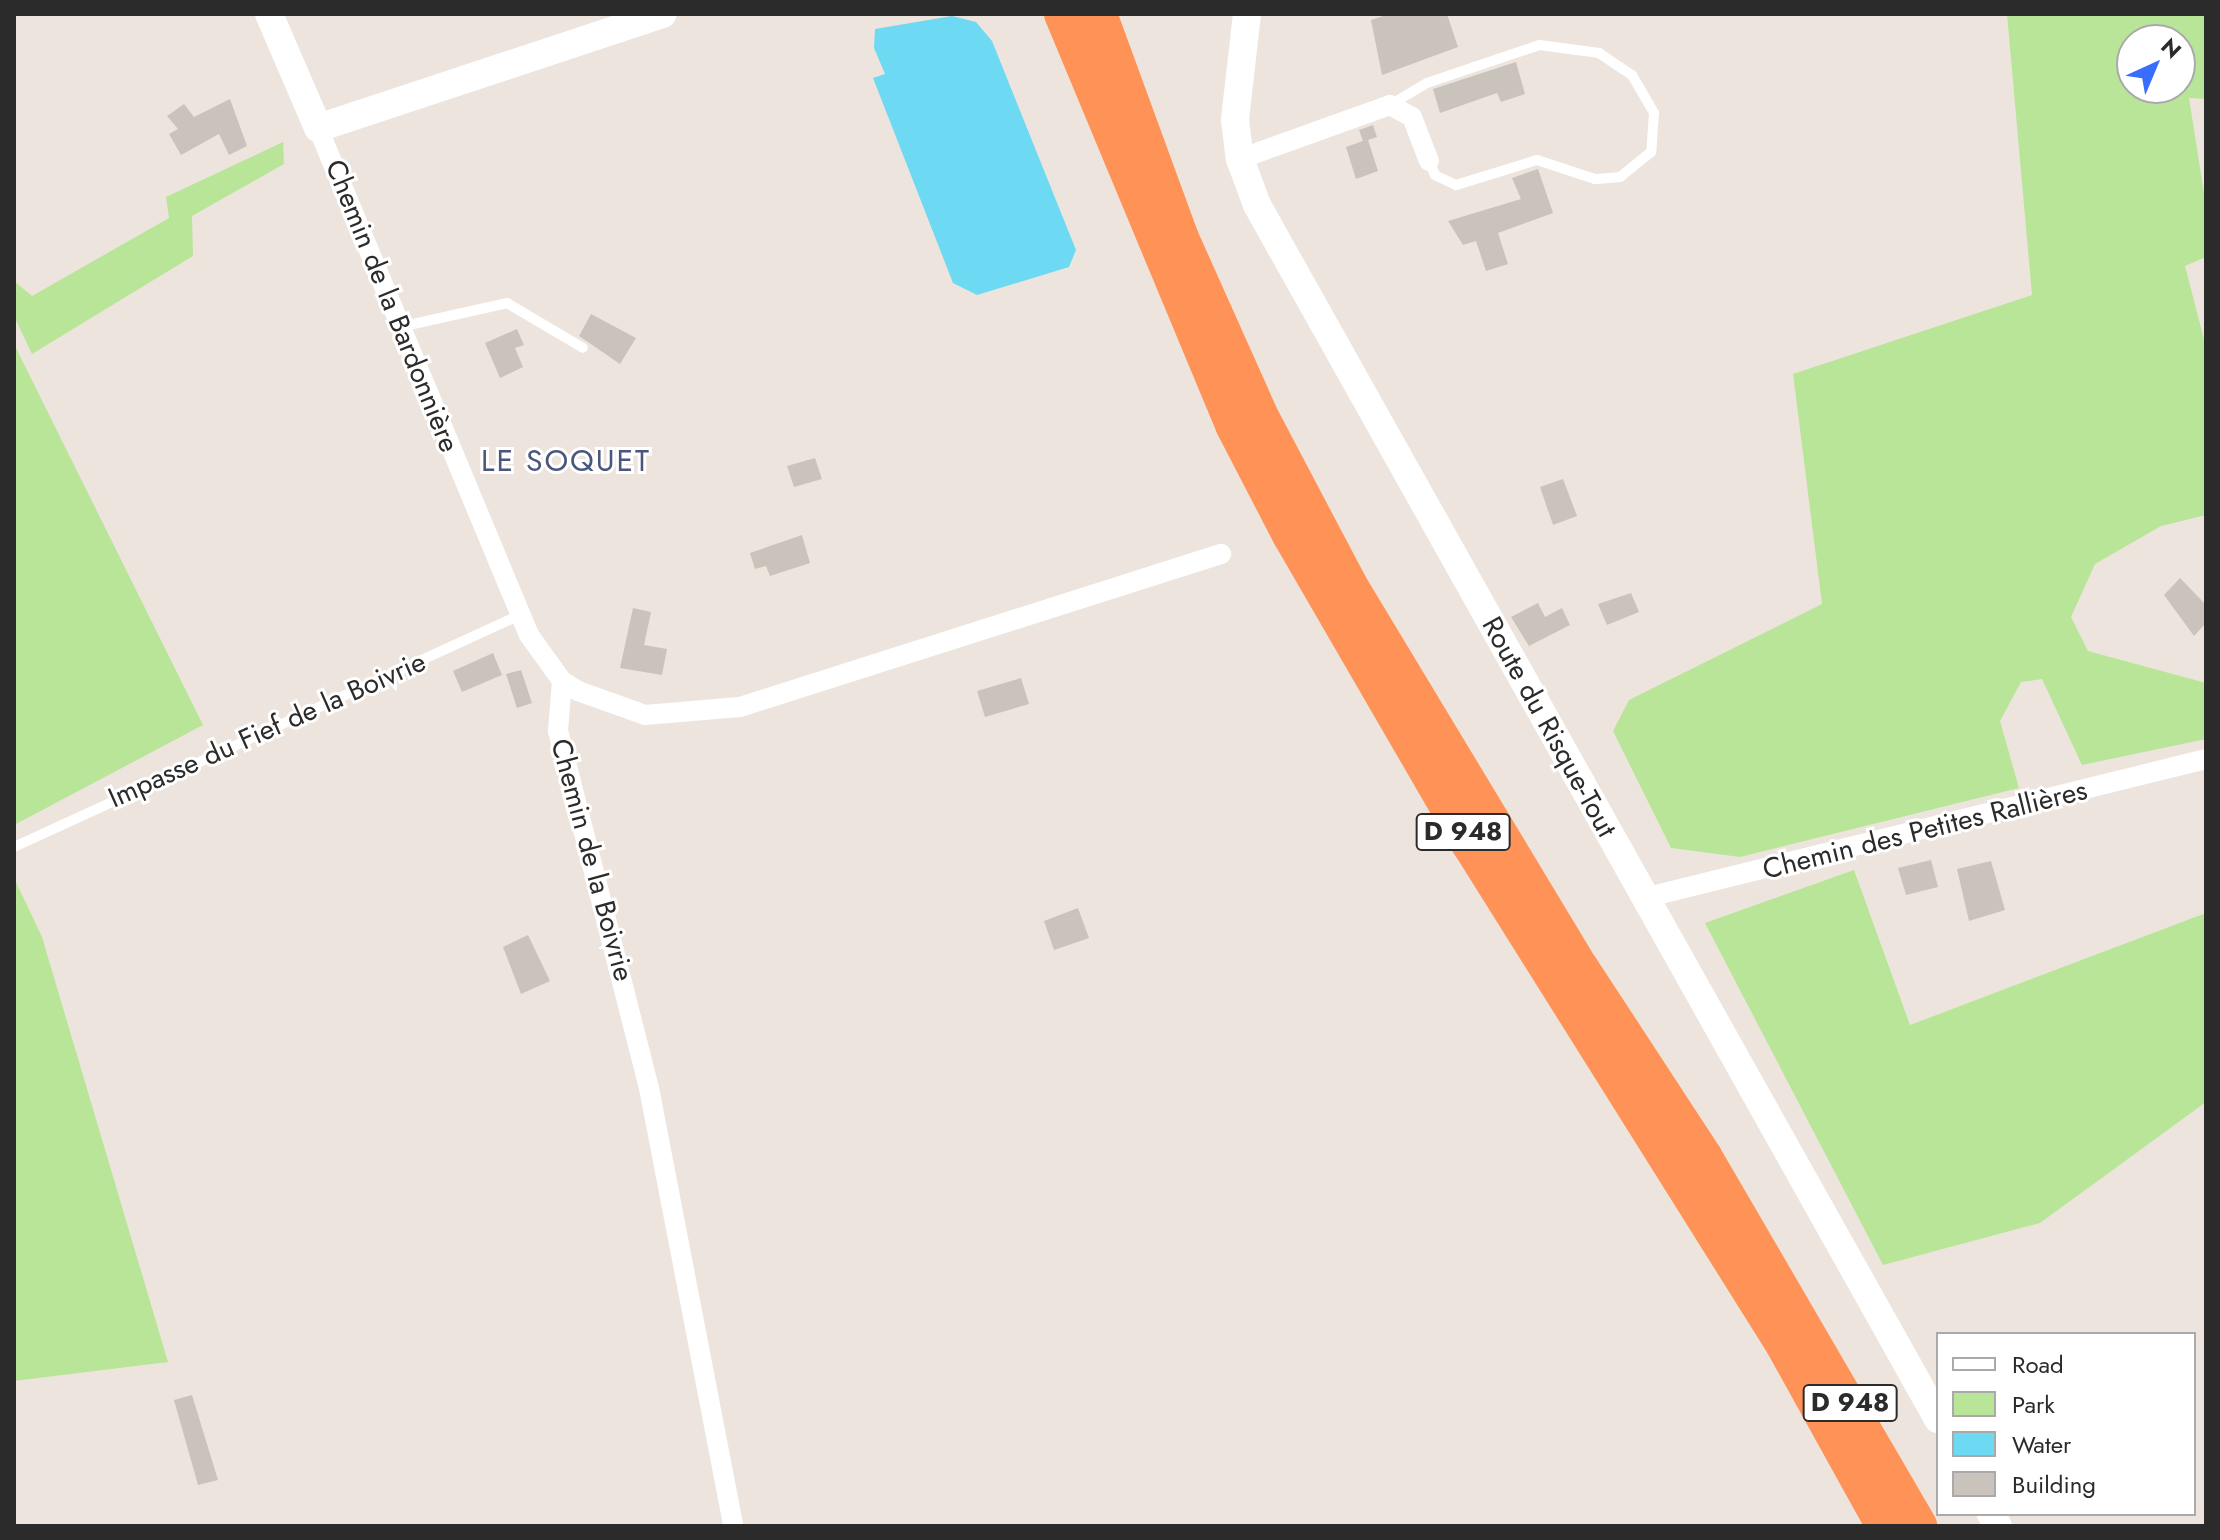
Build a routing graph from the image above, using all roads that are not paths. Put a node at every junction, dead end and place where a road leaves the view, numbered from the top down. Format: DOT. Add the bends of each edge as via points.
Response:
graph roads {
  1 [pos="269,14"];
  2 [pos="663,14"];
  3 [pos="1062,14"];
  4 [pos="1099,14"];
  5 [pos="1247,14"];
  6 [pos="1390,105"];
  7 [pos="318,128"];
  8 [pos="1240,159"];
  9 [pos="1429,161"];
  10 [pos="400,327"];
  11 [pos="583,348"];
  12 [pos="1221,554"];
  13 [pos="520,615"];
  14 [pos="562,681"];
  15 [pos="2206,759"];
  16 [pos="14,847"];
  17 [pos="1644,898"];
  18 [pos="1936,1415"];
  19 [pos="733,1526"];
  20 [pos="1884,1526"];
  21 [pos="1919,1526"];
  1 -- 7 [label="street, Chemin de la Bardonnière"];
  2 -- 7 [label="street"];
  3 -- 20 [label="highway, D 948" via="1234,427 1290,535 1470,845 1783,1344"];
  4 -- 21 [label="highway, D 948" via="1181,238 1260,415 1342,570 1565,941 1750,1231"];
  5 -- 8 [label="street, Route du Risque-Tout" via="1235,78"];
  6 -- 8 [label="street"];
  6 -- 9 [label="street" via="1412,117"];
  6 -- 9 [label="lane" via="1427,83 1539,45 1599,53 1632,75 1654,113 1651,152 1620,177 1595,179 1537,160 1456,185 1435,175"];
  7 -- 10 [label="street, Chemin de la Bardonnière"];
  8 -- 17 [label="street, Route du Risque-Tout" via="1257,205"];
  10 -- 11 [label="lane" via="507,303"];
  10 -- 13 [label="street, Chemin de la Bardonnière"];
  12 -- 14 [label="street" via="740,707 645,715"];
  13 -- 14 [label="street, Chemin de la Bardonnière"];
  13 -- 16 [label="lane, Impasse du Fief de la Boivrie"];
  14 -- 19 [label="street, Chemin de la Boivrie" via="558,731 649,1088"];
  15 -- 17 [label="street, Chemin des Petites Rallières"];
  17 -- 18 [label="street, Route du Risque-Tout"];
}
